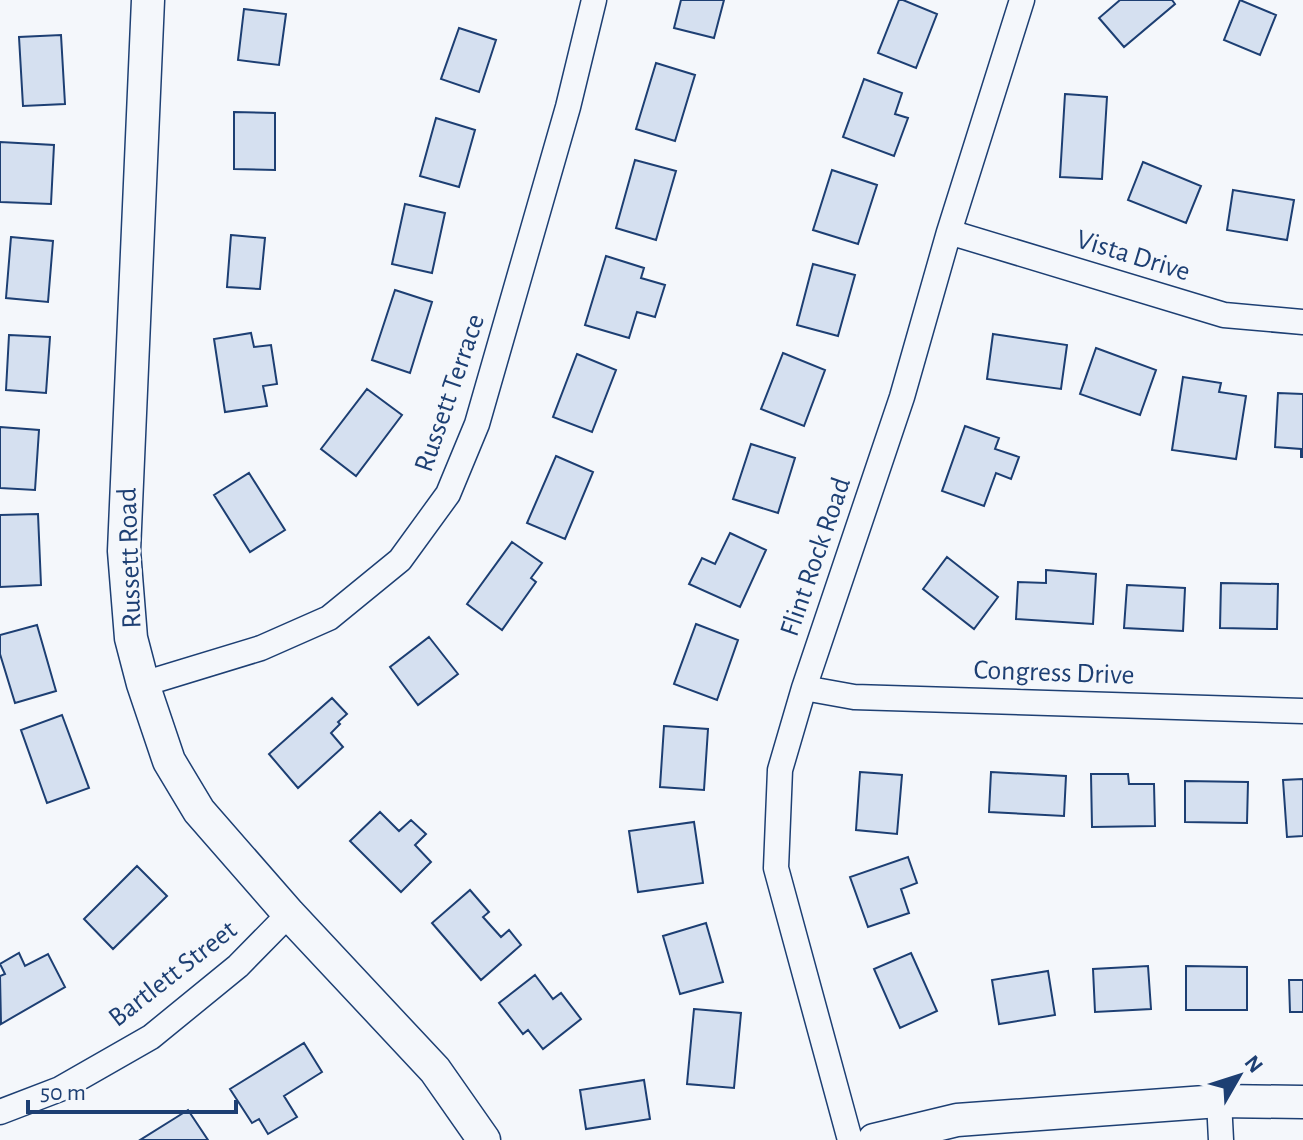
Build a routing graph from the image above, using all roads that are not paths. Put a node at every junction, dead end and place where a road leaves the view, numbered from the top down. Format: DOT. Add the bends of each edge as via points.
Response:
graph roads {
  1 [pos="148,0"];
  2 [pos="594,0"];
  3 [pos="1022,0"];
  4 [pos="949,232"];
  5 [pos="1303,322"];
  6 [pos="143,684"];
  7 [pos="804,688"];
  8 [pos="1303,711"];
  9 [pos="289,914"];
  10 [pos="1219,1101"];
  11 [pos="1303,1102"];
  12 [pos="0,1112"];
  13 [pos="484,1140"];
  14 [pos="850,1140"];
  15 [pos="874,1140"];
  16 [pos="1221,1140"];
  1 -- 6 [label="street, Russett Road" via="124,551 131,638"];
  2 -- 6 [label="street, Russett Terrace" via="477,424 448,494 400,560 329,618 261,648"];
  3 -- 4 [label="street, Flint Rock Road"];
  4 -- 5 [label="street, Vista Drive" via="1224,315"];
  4 -- 7 [label="street, Flint Rock Road" via="902,397"];
  6 -- 9 [label="street, Russett Road" via="169,761 199,811"];
  7 -- 8 [label="street, Congress Drive" via="854,697"];
  7 -- 14 [label="street, Flint Rock Road" via="780,770 776,868"];
  9 -- 12 [label="street, Bartlett Street" via="238,966 151,1037 60,1089"];
  9 -- 13 [label="street, Russett Road" via="435,1070"];
  10 -- 11 [label="street"];
  10 -- 15 [label="street" via="957,1120"];
  10 -- 16 [label="street"];
}
